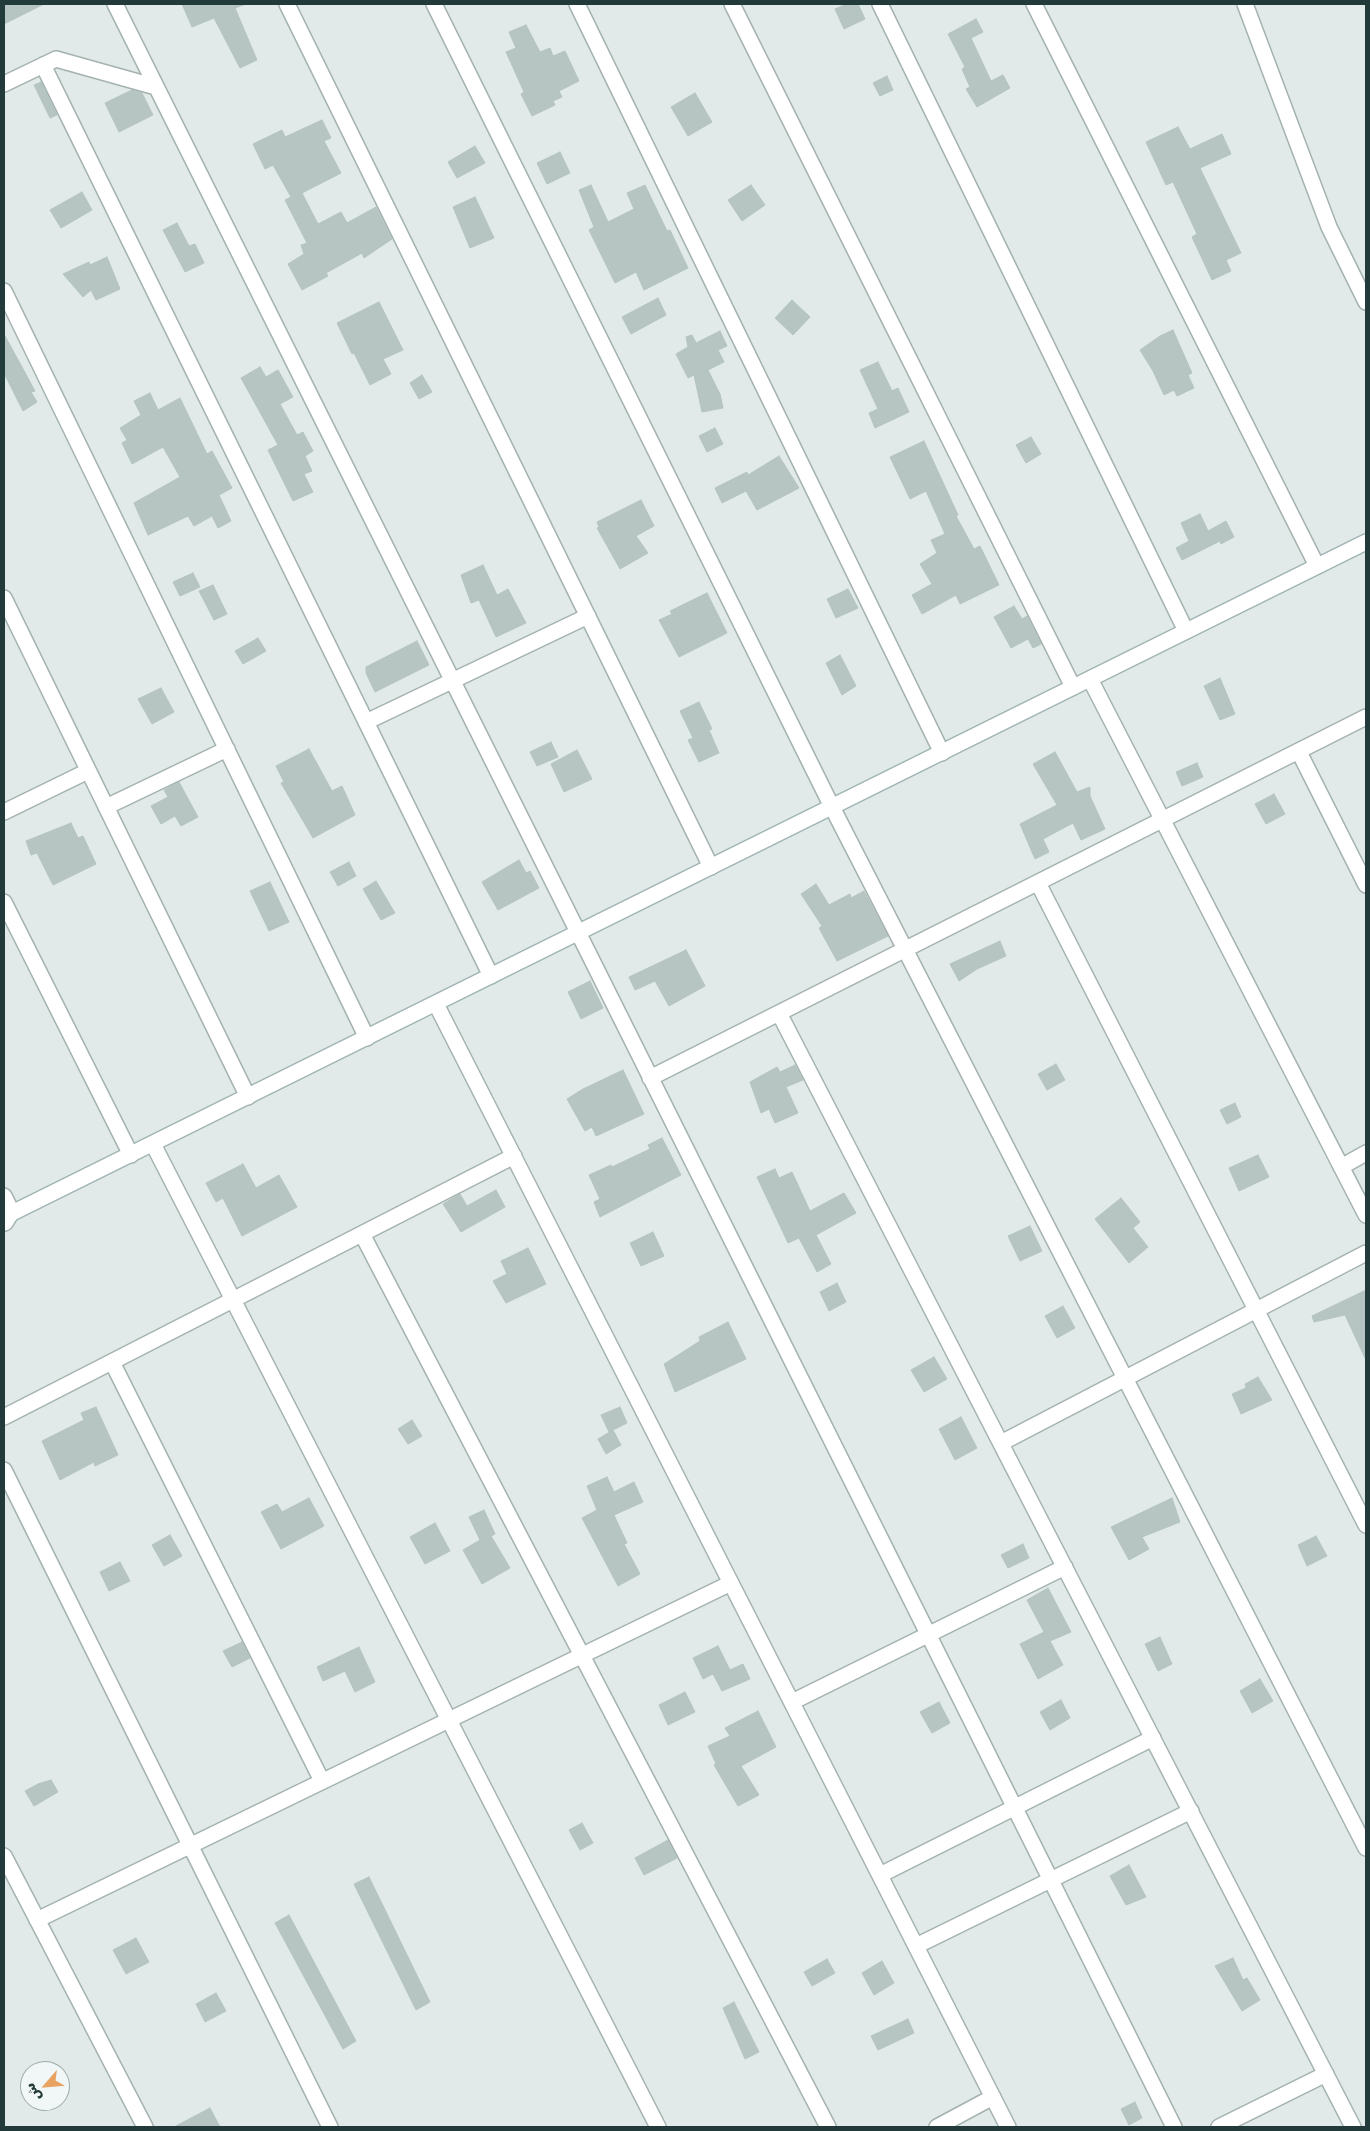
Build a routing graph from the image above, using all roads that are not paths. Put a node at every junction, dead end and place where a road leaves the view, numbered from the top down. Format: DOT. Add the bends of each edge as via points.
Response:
graph roads {
  1 [pos="115,4"];
  2 [pos="287,4"];
  3 [pos="434,4"];
  4 [pos="577,4"];
  5 [pos="732,4"];
  6 [pos="880,4"];
  7 [pos="1034,4"];
  8 [pos="1245,4"];
  9 [pos="44,65"];
  10 [pos="4,84"];
  11 [pos="156,87"];
  12 [pos="4,291"];
  13 [pos="1366,302"];
  14 [pos="1366,542"];
  15 [pos="1317,566"];
  16 [pos="4,598"];
  17 [pos="588,616"];
  18 [pos="1186,631"];
  19 [pos="1090,679"];
  20 [pos="452,680"];
  21 [pos="1073,687"];
  22 [pos="1366,717"];
  23 [pos="366,722"];
  24 [pos="226,749"];
  25 [pos="942,752"];
  26 [pos="1299,752"];
  27 [pos="88,770"];
  28 [pos="106,807"];
  29 [pos="832,807"];
  30 [pos="4,812"];
  31 [pos="1162,821"];
  32 [pos="711,867"];
  33 [pos="1038,883"];
  34 [pos="1366,885"];
  35 [pos="4,902"];
  36 [pos="578,933"];
  37 [pos="906,949"];
  38 [pos="491,976"];
  39 [pos="436,1004"];
  40 [pos="779,1013"];
  41 [pos="367,1038"];
  42 [pos="650,1078"];
  43 [pos="248,1097"];
  44 [pos="154,1144"];
  45 [pos="1366,1153"];
  46 [pos="131,1155"];
  47 [pos="514,1156"];
  48 [pos="1341,1167"];
  49 [pos="4,1196"];
  50 [pos="1366,1215"];
  51 [pos="6,1218"];
  52 [pos="362,1234"];
  53 [pos="1366,1253"];
  54 [pos="235,1299"];
  55 [pos="1256,1310"];
  56 [pos="112,1362"];
  57 [pos="1126,1378"];
  58 [pos="4,1417"];
  59 [pos="1001,1443"];
  60 [pos="4,1470"];
  61 [pos="1366,1525"];
  62 [pos="1065,1567"];
  63 [pos="731,1583"];
  64 [pos="928,1634"];
  65 [pos="582,1655"];
  66 [pos="792,1702"];
  67 [pos="450,1719"];
  68 [pos="1153,1738"];
  69 [pos="322,1781"];
  70 [pos="1014,1808"];
  71 [pos="1191,1811"];
  72 [pos="190,1845"];
  73 [pos="1366,1848"];
  74 [pos="4,1856"];
  75 [pos="880,1876"];
  76 [pos="1050,1880"];
  77 [pos="37,1920"];
  78 [pos="916,1946"];
  79 [pos="1326,2074"];
  80 [pos="993,2097"];
  81 [pos="144,2127"];
  82 [pos="330,2127"];
  83 [pos="658,2127"];
  84 [pos="828,2127"];
  85 [pos="937,2127"];
  86 [pos="1008,2127"];
  87 [pos="1174,2127"];
  88 [pos="1219,2127"];
  89 [pos="1353,2127"];
  1 -- 11 [label="street"];
  2 -- 17 [label="street"];
  3 -- 29 [label="street"];
  4 -- 25 [label="street"];
  5 -- 21 [label="street"];
  6 -- 18 [label="street"];
  7 -- 15 [label="street"];
  8 -- 13 [label="street" via="1329,227"];
  9 -- 10 [label="street"];
  9 -- 11 [label="street" via="56,59"];
  9 -- 23 [label="street"];
  11 -- 20 [label="street"];
  12 -- 24 [label="street"];
  14 -- 15 [label="street"];
  15 -- 18 [label="street"];
  16 -- 27 [label="street"];
  17 -- 20 [label="street"];
  17 -- 32 [label="street"];
  18 -- 19 [label="street"];
  19 -- 21 [label="street"];
  19 -- 31 [label="street"];
  20 -- 23 [label="street"];
  20 -- 36 [label="street"];
  21 -- 25 [label="street"];
  22 -- 26 [label="street"];
  23 -- 38 [label="street"];
  24 -- 28 [label="street"];
  24 -- 41 [label="street"];
  25 -- 29 [label="street"];
  26 -- 31 [label="street"];
  26 -- 34 [label="street"];
  27 -- 28 [label="street"];
  27 -- 30 [label="street"];
  28 -- 43 [label="street"];
  29 -- 32 [label="street"];
  29 -- 37 [label="street"];
  31 -- 33 [label="street"];
  31 -- 48 [label="street"];
  32 -- 36 [label="street"];
  33 -- 37 [label="street"];
  33 -- 55 [label="street"];
  35 -- 46 [label="street"];
  36 -- 38 [label="street"];
  36 -- 42 [label="street"];
  37 -- 40 [label="street"];
  37 -- 57 [label="street"];
  38 -- 39 [label="street"];
  39 -- 41 [label="street"];
  39 -- 47 [label="street"];
  40 -- 42 [label="street"];
  40 -- 59 [label="street"];
  41 -- 43 [label="street"];
  42 -- 64 [label="street"];
  43 -- 44 [label="street"];
  44 -- 46 [label="street"];
  44 -- 54 [label="street"];
  45 -- 48 [label="street"];
  46 -- 51 [label="street"];
  47 -- 52 [label="street"];
  47 -- 63 [label="street"];
  48 -- 50 [label="street"];
  49 -- 51 [label="street"];
  52 -- 54 [label="street"];
  52 -- 65 [label="street"];
  53 -- 55 [label="street"];
  54 -- 56 [label="street"];
  54 -- 67 [label="street"];
  55 -- 57 [label="street"];
  55 -- 61 [label="street"];
  56 -- 58 [label="street"];
  56 -- 69 [label="street"];
  57 -- 59 [label="street"];
  57 -- 73 [label="street"];
  59 -- 62 [label="street"];
  60 -- 72 [label="street"];
  62 -- 64 [label="street"];
  62 -- 68 [label="street"];
  63 -- 65 [label="street"];
  63 -- 66 [label="street"];
  64 -- 66 [label="street"];
  64 -- 70 [label="street"];
  65 -- 67 [label="street"];
  65 -- 84 [label="street"];
  66 -- 75 [label="street"];
  67 -- 69 [label="street"];
  67 -- 83 [label="street"];
  68 -- 70 [label="street"];
  68 -- 71 [label="street"];
  69 -- 72 [label="street"];
  70 -- 75 [label="street"];
  70 -- 76 [label="street"];
  71 -- 76 [label="street"];
  71 -- 79 [label="street"];
  72 -- 77 [label="street"];
  72 -- 82 [label="street"];
  74 -- 77 [label="street"];
  75 -- 78 [label="street"];
  76 -- 78 [label="street"];
  76 -- 87 [label="street"];
  77 -- 81 [label="street"];
  78 -- 80 [label="street"];
  79 -- 88 [label="street"];
  79 -- 89 [label="street"];
  80 -- 85 [label="street"];
  80 -- 86 [label="street"];
}
